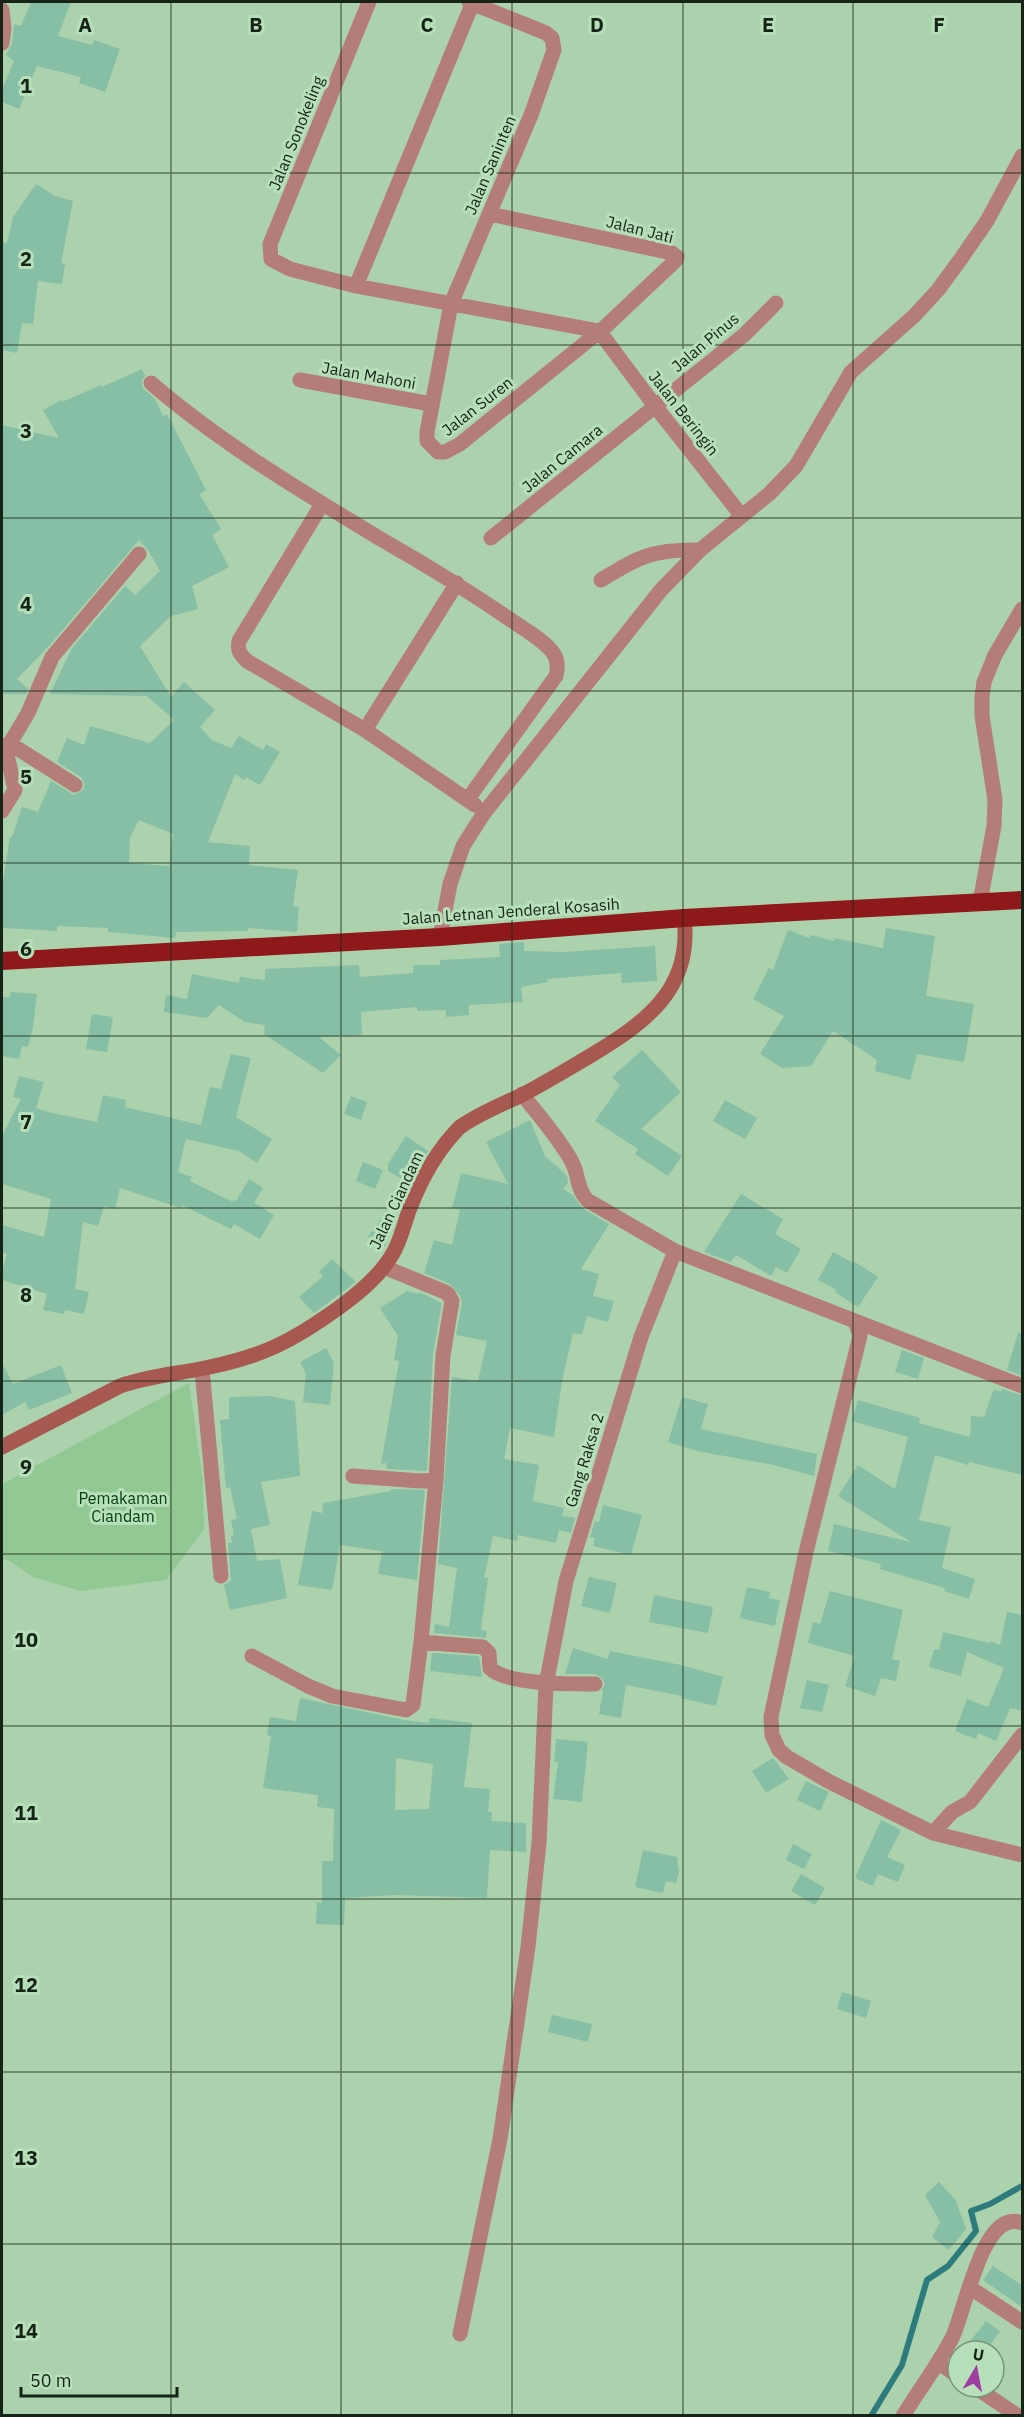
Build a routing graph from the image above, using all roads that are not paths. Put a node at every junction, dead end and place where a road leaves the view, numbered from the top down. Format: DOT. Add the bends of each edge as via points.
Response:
graph roads {
  1 [pos="369,2"];
  2 [pos="472,2"];
  3 [pos="2,10"];
  4 [pos="2,43"];
  5 [pos="1023,156"];
  6 [pos="490,213"];
  7 [pos="356,286"];
  8 [pos="776,303"];
  9 [pos="451,304"];
  10 [pos="599,331"];
  11 [pos="300,380"];
  12 [pos="151,384"];
  13 [pos="431,404"];
  14 [pos="655,406"];
  15 [pos="322,504"];
  16 [pos="741,515"];
  17 [pos="491,538"];
  18 [pos="699,550"];
  19 [pos="139,554"];
  20 [pos="601,580"];
  21 [pos="457,583"];
  22 [pos="1023,609"];
  23 [pos="365,730"];
  24 [pos="9,743"];
  25 [pos="75,785"];
  26 [pos="468,799"];
  27 [pos="2,811"];
  28 [pos="484,813"];
  29 [pos="1023,900"];
  30 [pos="980,902"];
  31 [pos="684,918"];
  32 [pos="440,938"];
  33 [pos="2,961"];
  34 [pos="522,1094"];
  35 [pos="675,1251"];
  36 [pos="384,1267"];
  37 [pos="855,1321"];
  38 [pos="202,1369"];
  39 [pos="1023,1386"];
  40 [pos="2,1447"];
  41 [pos="353,1476"];
  42 [pos="436,1480"];
  43 [pos="221,1576"];
  44 [pos="421,1642"];
  45 [pos="252,1656"];
  46 [pos="595,1684"];
  47 [pos="546,1685"];
  48 [pos="1023,1735"];
  49 [pos="933,1833"];
  50 [pos="1023,1855"];
  51 [pos="1023,2223"];
  52 [pos="969,2287"];
  53 [pos="1023,2322"];
  54 [pos="460,2334"];
  55 [pos="939,2363"];
  56 [pos="946,2368"];
  57 [pos="993,2399"];
  58 [pos="903,2415"];
  59 [pos="1018,2415"];
  1 -- 7 [label="street, Jalan Sonokeling" via="270,244 271,259 290,269"];
  2 -- 6 [label="street, Jalan Saninten" via="546,33 552,38 554,50"];
  2 -- 7 [label="street"];
  3 -- 4 [label="street"];
  5 -- 16 [label="street" via="987,221 938,290 851,372 796,466"];
  6 -- 9 [label="street, Jalan Saninten"];
  6 -- 10 [label="street, Jalan Jati" via="675,255 673,264"];
  7 -- 9 [label="street"];
  8 -- 14 [label="street, Jalan Pinus" via="744,335"];
  9 -- 10 [label="street"];
  9 -- 13 [label="street, Jalan Suren"];
  10 -- 13 [label="street, Jalan Suren" via="445,452 438,452 427,441"];
  10 -- 14 [label="street, Jalan Beringin"];
  11 -- 13 [label="street, Jalan Mahoni"];
  12 -- 15 [label="street" via="183,411"];
  14 -- 16 [label="street, Jalan Beringin"];
  14 -- 17 [label="street, Jalan Camara"];
  15 -- 21 [label="street"];
  15 -- 23 [label="street" via="238,648 247,661"];
  16 -- 18 [label="street"];
  18 -- 20 [label="street" via="649,554"];
  18 -- 28 [label="street" via="661,590"];
  19 -- 24 [label="street" via="52,657 28,713"];
  21 -- 23 [label="street"];
  21 -- 26 [label="street" via="537,639 553,654 558,668 547,691"];
  22 -- 30 [label="street" via="1008,630 984,682 982,716 995,800"];
  23 -- 26 [label="street"];
  24 -- 25 [label="street"];
  24 -- 27 [label="street" via="6,755 15,790"];
  26 -- 28 [label="street"];
  28 -- 32 [label="street" via="463,846 450,884"];
  29 -- 30 [label="highway, Jalan Letnan Jenderal Kosasih"];
  30 -- 31 [label="highway, Jalan Letnan Jenderal Kosasih"];
  31 -- 32 [label="highway, Jalan Letnan Jenderal Kosasih"];
  31 -- 34 [label="street, Jalan Ciandam" via="686,933 680,969 659,1006 624,1035"];
  32 -- 33 [label="highway, Jalan Letnan Jenderal Kosasih"];
  34 -- 35 [label="street" via="568,1154 587,1200"];
  34 -- 36 [label="street, Jalan Ciandam" via="471,1119 447,1140 427,1169 394,1253"];
  35 -- 37 [label="street"];
  35 -- 47 [label="street, Gang Raksa 2" via="641,1337 566,1581"];
  36 -- 38 [label="street, Jalan Ciandam" via="360,1291 288,1342 257,1355"];
  36 -- 42 [label="street" via="445,1292 452,1301 443,1355"];
  37 -- 39 [label="street"];
  37 -- 49 [label="street" via="860,1336 806,1552 771,1729 779,1750 787,1757"];
  38 -- 40 [label="street, Jalan Ciandam" via="120,1386"];
  38 -- 43 [label="street"];
  41 -- 42 [label="street"];
  42 -- 44 [label="street"];
  44 -- 45 [label="street" via="413,1705 406,1710 332,1696"];
  44 -- 47 [label="street" via="483,1647 489,1653 494,1672"];
  46 -- 47 [label="street"];
  47 -- 54 [label="street, Gang Raksa 2" via="539,1843 528,1947 500,2139"];
  48 -- 49 [label="street" via="970,1802 952,1812"];
  49 -- 50 [label="street"];
  51 -- 52 [label="street" via="1006,2222 991,2236"];
  52 -- 53 [label="street"];
  52 -- 55 [label="street" via="959,2324"];
  55 -- 56 [label="street"];
  55 -- 58 [label="street"];
  57 -- 59 [label="street"];
}
